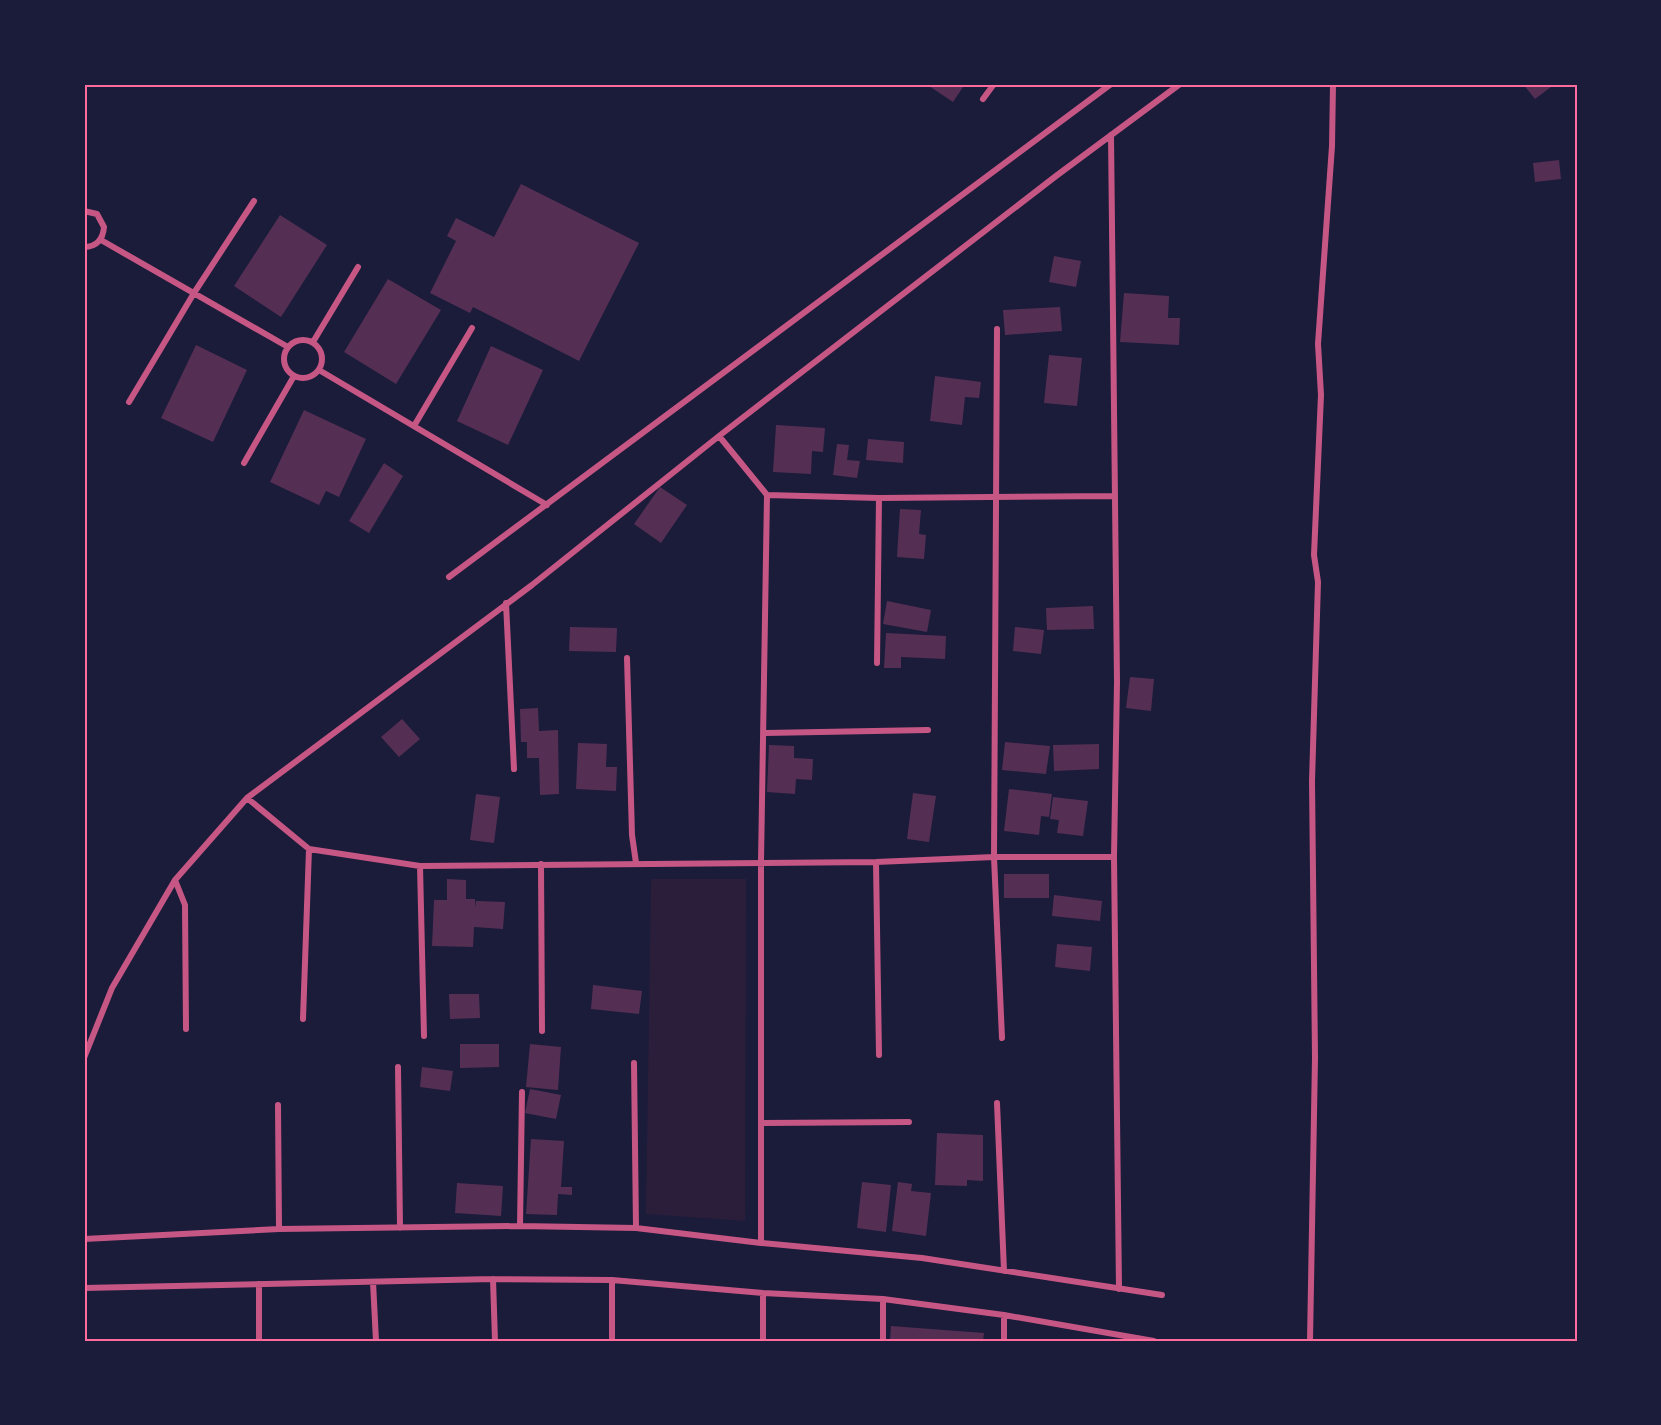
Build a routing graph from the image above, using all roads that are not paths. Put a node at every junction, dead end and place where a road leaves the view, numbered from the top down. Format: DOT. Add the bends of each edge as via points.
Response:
graph roads {
  1 [pos="994,84"];
  2 [pos="1111,84"];
  3 [pos="1180,84"];
  4 [pos="1333,84"];
  5 [pos="983,99"];
  6 [pos="1111,135"];
  7 [pos="254,201"];
  8 [pos="84,210"];
  9 [pos="101,240"];
  10 [pos="84,247"];
  11 [pos="358,267"];
  12 [pos="194,293"];
  13 [pos="472,328"];
  14 [pos="997,329"];
  15 [pos="313,342"];
  16 [pos="288,347"];
  17 [pos="319,370"];
  18 [pos="294,376"];
  19 [pos="129,402"];
  20 [pos="414,426"];
  21 [pos="719,436"];
  22 [pos="244,464"];
  23 [pos="767,495"];
  24 [pos="1114,496"];
  25 [pos="994,497"];
  26 [pos="879,498"];
  27 [pos="547,505"];
  28 [pos="449,577"];
  29 [pos="506,603"];
  30 [pos="627,658"];
  31 [pos="877,663"];
  32 [pos="928,730"];
  33 [pos="765,733"];
  34 [pos="514,769"];
  35 [pos="247,798"];
  36 [pos="309,849"];
  37 [pos="994,857"];
  38 [pos="1114,857"];
  39 [pos="761,862"];
  40 [pos="876,862"];
  41 [pos="636,863"];
  42 [pos="541,864"];
  43 [pos="420,866"];
  44 [pos="176,880"];
  45 [pos="303,1019"];
  46 [pos="186,1029"];
  47 [pos="542,1031"];
  48 [pos="424,1036"];
  49 [pos="1002,1038"];
  50 [pos="879,1056"];
  51 [pos="84,1058"];
  52 [pos="634,1063"];
  53 [pos="398,1067"];
  54 [pos="522,1092"];
  55 [pos="997,1103"];
  56 [pos="278,1105"];
  57 [pos="909,1122"];
  58 [pos="761,1123"];
  59 [pos="520,1226"];
  60 [pos="399,1228"];
  61 [pos="636,1228"];
  62 [pos="279,1229"];
  63 [pos="84,1239"];
  64 [pos="761,1244"];
  65 [pos="1004,1270"];
  66 [pos="493,1279"];
  67 [pos="612,1280"];
  68 [pos="373,1282"];
  69 [pos="259,1284"];
  70 [pos="84,1288"];
  71 [pos="1119,1288"];
  72 [pos="764,1293"];
  73 [pos="1162,1295"];
  74 [pos="883,1299"];
  75 [pos="1004,1315"];
  76 [pos="1119,1338"];
  77 [pos="259,1341"];
  78 [pos="376,1341"];
  79 [pos="495,1341"];
  80 [pos="612,1341"];
  81 [pos="763,1341"];
  82 [pos="883,1341"];
  83 [pos="1004,1341"];
  84 [pos="1154,1341"];
  85 [pos="1310,1341"];
  1 -- 5 [label="street"];
  2 -- 27 [label="street"];
  3 -- 6 [label="street"];
  4 -- 85 [label="street" via="1318,344 1321,395 1314,555 1315,1058"];
  6 -- 21 [label="street"];
  6 -- 24 [label="street"];
  7 -- 12 [label="street"];
  8 -- 9 [label="street" via="102,220"];
  9 -- 10 [label="street"];
  9 -- 12 [label="street"];
  11 -- 15 [label="street"];
  12 -- 16 [label="street"];
  12 -- 19 [label="street"];
  13 -- 20 [label="street"];
  14 -- 25 [label="street"];
  15 -- 16 [label="street" via="299,340"];
  15 -- 17 [label="street" via="321,352"];
  16 -- 18 [label="street" via="285,366"];
  17 -- 18 [label="street" via="307,378"];
  17 -- 20 [label="street"];
  18 -- 22 [label="street"];
  20 -- 27 [label="street"];
  21 -- 23 [label="street"];
  21 -- 29 [label="street"];
  23 -- 26 [label="street"];
  23 -- 33 [label="street"];
  24 -- 25 [label="street"];
  24 -- 38 [label="street"];
  25 -- 26 [label="street"];
  25 -- 37 [label="street"];
  26 -- 31 [label="street"];
  27 -- 28 [label="street"];
  29 -- 34 [label="street"];
  29 -- 35 [label="street"];
  30 -- 41 [label="street"];
  32 -- 33 [label="street"];
  33 -- 39 [label="street"];
  35 -- 36 [label="street"];
  35 -- 44 [label="street"];
  36 -- 43 [label="street"];
  36 -- 45 [label="street"];
  37 -- 38 [label="street"];
  37 -- 40 [label="street"];
  37 -- 49 [label="street"];
  38 -- 71 [label="street"];
  39 -- 40 [label="street"];
  39 -- 41 [label="street"];
  39 -- 58 [label="street"];
  40 -- 50 [label="street"];
  41 -- 42 [label="street"];
  42 -- 43 [label="street"];
  42 -- 47 [label="street"];
  43 -- 48 [label="street"];
  44 -- 46 [label="street" via="185,905"];
  44 -- 51 [label="street" via="112,988"];
  52 -- 61 [label="street"];
  53 -- 60 [label="street"];
  54 -- 59 [label="street"];
  55 -- 65 [label="street"];
  56 -- 62 [label="street"];
  57 -- 58 [label="street"];
  58 -- 64 [label="street"];
  59 -- 60 [label="street"];
  59 -- 61 [label="street"];
  60 -- 62 [label="street"];
  61 -- 64 [label="street"];
  62 -- 63 [label="street"];
  64 -- 65 [label="street" via="922,1258"];
  65 -- 71 [label="street"];
  66 -- 67 [label="street"];
  66 -- 68 [label="street"];
  66 -- 79 [label="street"];
  67 -- 72 [label="street"];
  67 -- 80 [label="street"];
  68 -- 69 [label="street"];
  68 -- 78 [label="street"];
  69 -- 70 [label="street"];
  69 -- 77 [label="street"];
  71 -- 73 [label="street"];
  72 -- 74 [label="street"];
  72 -- 81 [label="street"];
  74 -- 75 [label="street"];
  74 -- 82 [label="street"];
  75 -- 76 [label="street"];
  75 -- 83 [label="street"];
  76 -- 84 [label="street"];
}
